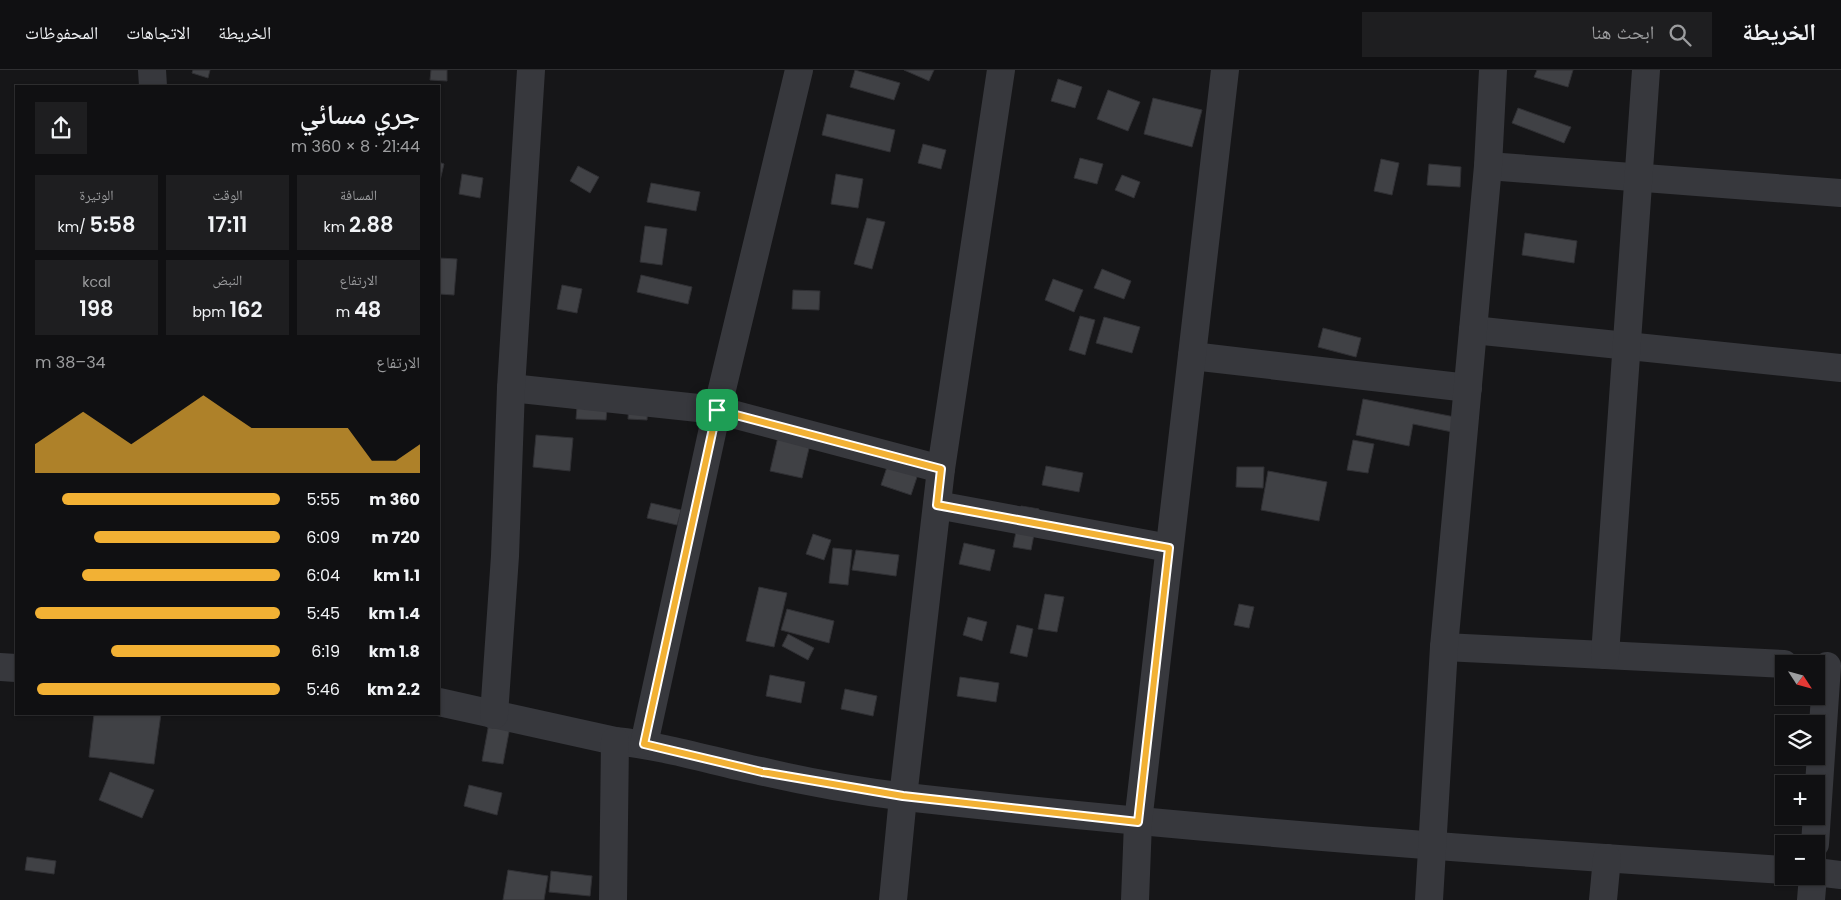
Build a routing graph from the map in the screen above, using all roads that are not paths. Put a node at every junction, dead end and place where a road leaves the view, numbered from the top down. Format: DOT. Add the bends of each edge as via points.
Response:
graph roads {
  1 [pos="152,70"];
  2 [pos="531,70"];
  3 [pos="799,70"];
  4 [pos="1001,70"];
  5 [pos="1225,70"];
  6 [pos="1494,70"];
  7 [pos="1646,70"];
  8 [pos="153,85"];
  9 [pos="1488,166"];
  10 [pos="1639,179"];
  11 [pos="1841,193"];
  12 [pos="1472,330"];
  13 [pos="1628,346"];
  14 [pos="1192,356"];
  15 [pos="1841,368"];
  16 [pos="511,388"];
  17 [pos="1468,388"];
  18 [pos="717,410"];
  19 [pos="941,469"];
  20 [pos="937,505"];
  21 [pos="1169,548"];
  22 [pos="1444,647"];
  23 [pos="1605,655"];
  24 [pos="1775,664"];
  25 [pos="1828,666"];
  26 [pos="0,667"];
  27 [pos="15,668"];
  28 [pos="440,702"];
  29 [pos="494,714"];
  30 [pos="615,742"];
  31 [pos="644,744"];
  32 [pos="903,796"];
  33 [pos="1138,822"];
  34 [pos="1816,835"];
  35 [pos="1432,847"];
  36 [pos="1607,858"];
  37 [pos="1775,869"];
  38 [pos="1825,873"];
  39 [pos="1841,875"];
  40 [pos="1812,885"];
  41 [pos="613,900"];
  42 [pos="893,900"];
  43 [pos="1135,900"];
  44 [pos="1429,900"];
  45 [pos="1603,900"];
  46 [pos="1811,900"];
  1 -- 8 [label="street"];
  2 -- 16 [label="street"];
  3 -- 18 [label="street"];
  4 -- 19 [label="street"];
  5 -- 14 [label="street"];
  6 -- 9 [label="street"];
  7 -- 10 [label="street"];
  9 -- 10 [label="street"];
  9 -- 12 [label="street"];
  10 -- 11 [label="street"];
  10 -- 13 [label="street"];
  12 -- 13 [label="street"];
  12 -- 17 [label="street"];
  13 -- 15 [label="street"];
  13 -- 23 [label="street"];
  14 -- 17 [label="street"];
  14 -- 21 [label="street"];
  16 -- 18 [label="street"];
  16 -- 29 [label="street" via="505,556"];
  17 -- 22 [label="street"];
  18 -- 19 [label="street"];
  18 -- 31 [label="street"];
  19 -- 20 [label="street"];
  20 -- 21 [label="street"];
  20 -- 32 [label="street"];
  21 -- 33 [label="street"];
  22 -- 23 [label="street"];
  22 -- 35 [label="street"];
  23 -- 24 [label="street"];
  25 -- 34 [label="street"];
  26 -- 27 [label="street"];
  28 -- 29 [label="street"];
  29 -- 30 [label="street"];
  30 -- 31 [label="street"];
  30 -- 41 [label="street"];
  31 -- 32 [label="street" via="762,772"];
  32 -- 33 [label="street"];
  32 -- 42 [label="street"];
  33 -- 35 [label="street"];
  33 -- 43 [label="street"];
  35 -- 36 [label="street"];
  35 -- 44 [label="street"];
  36 -- 37 [label="street"];
  36 -- 45 [label="street"];
  38 -- 39 [label="street"];
  40 -- 46 [label="street"];
}
